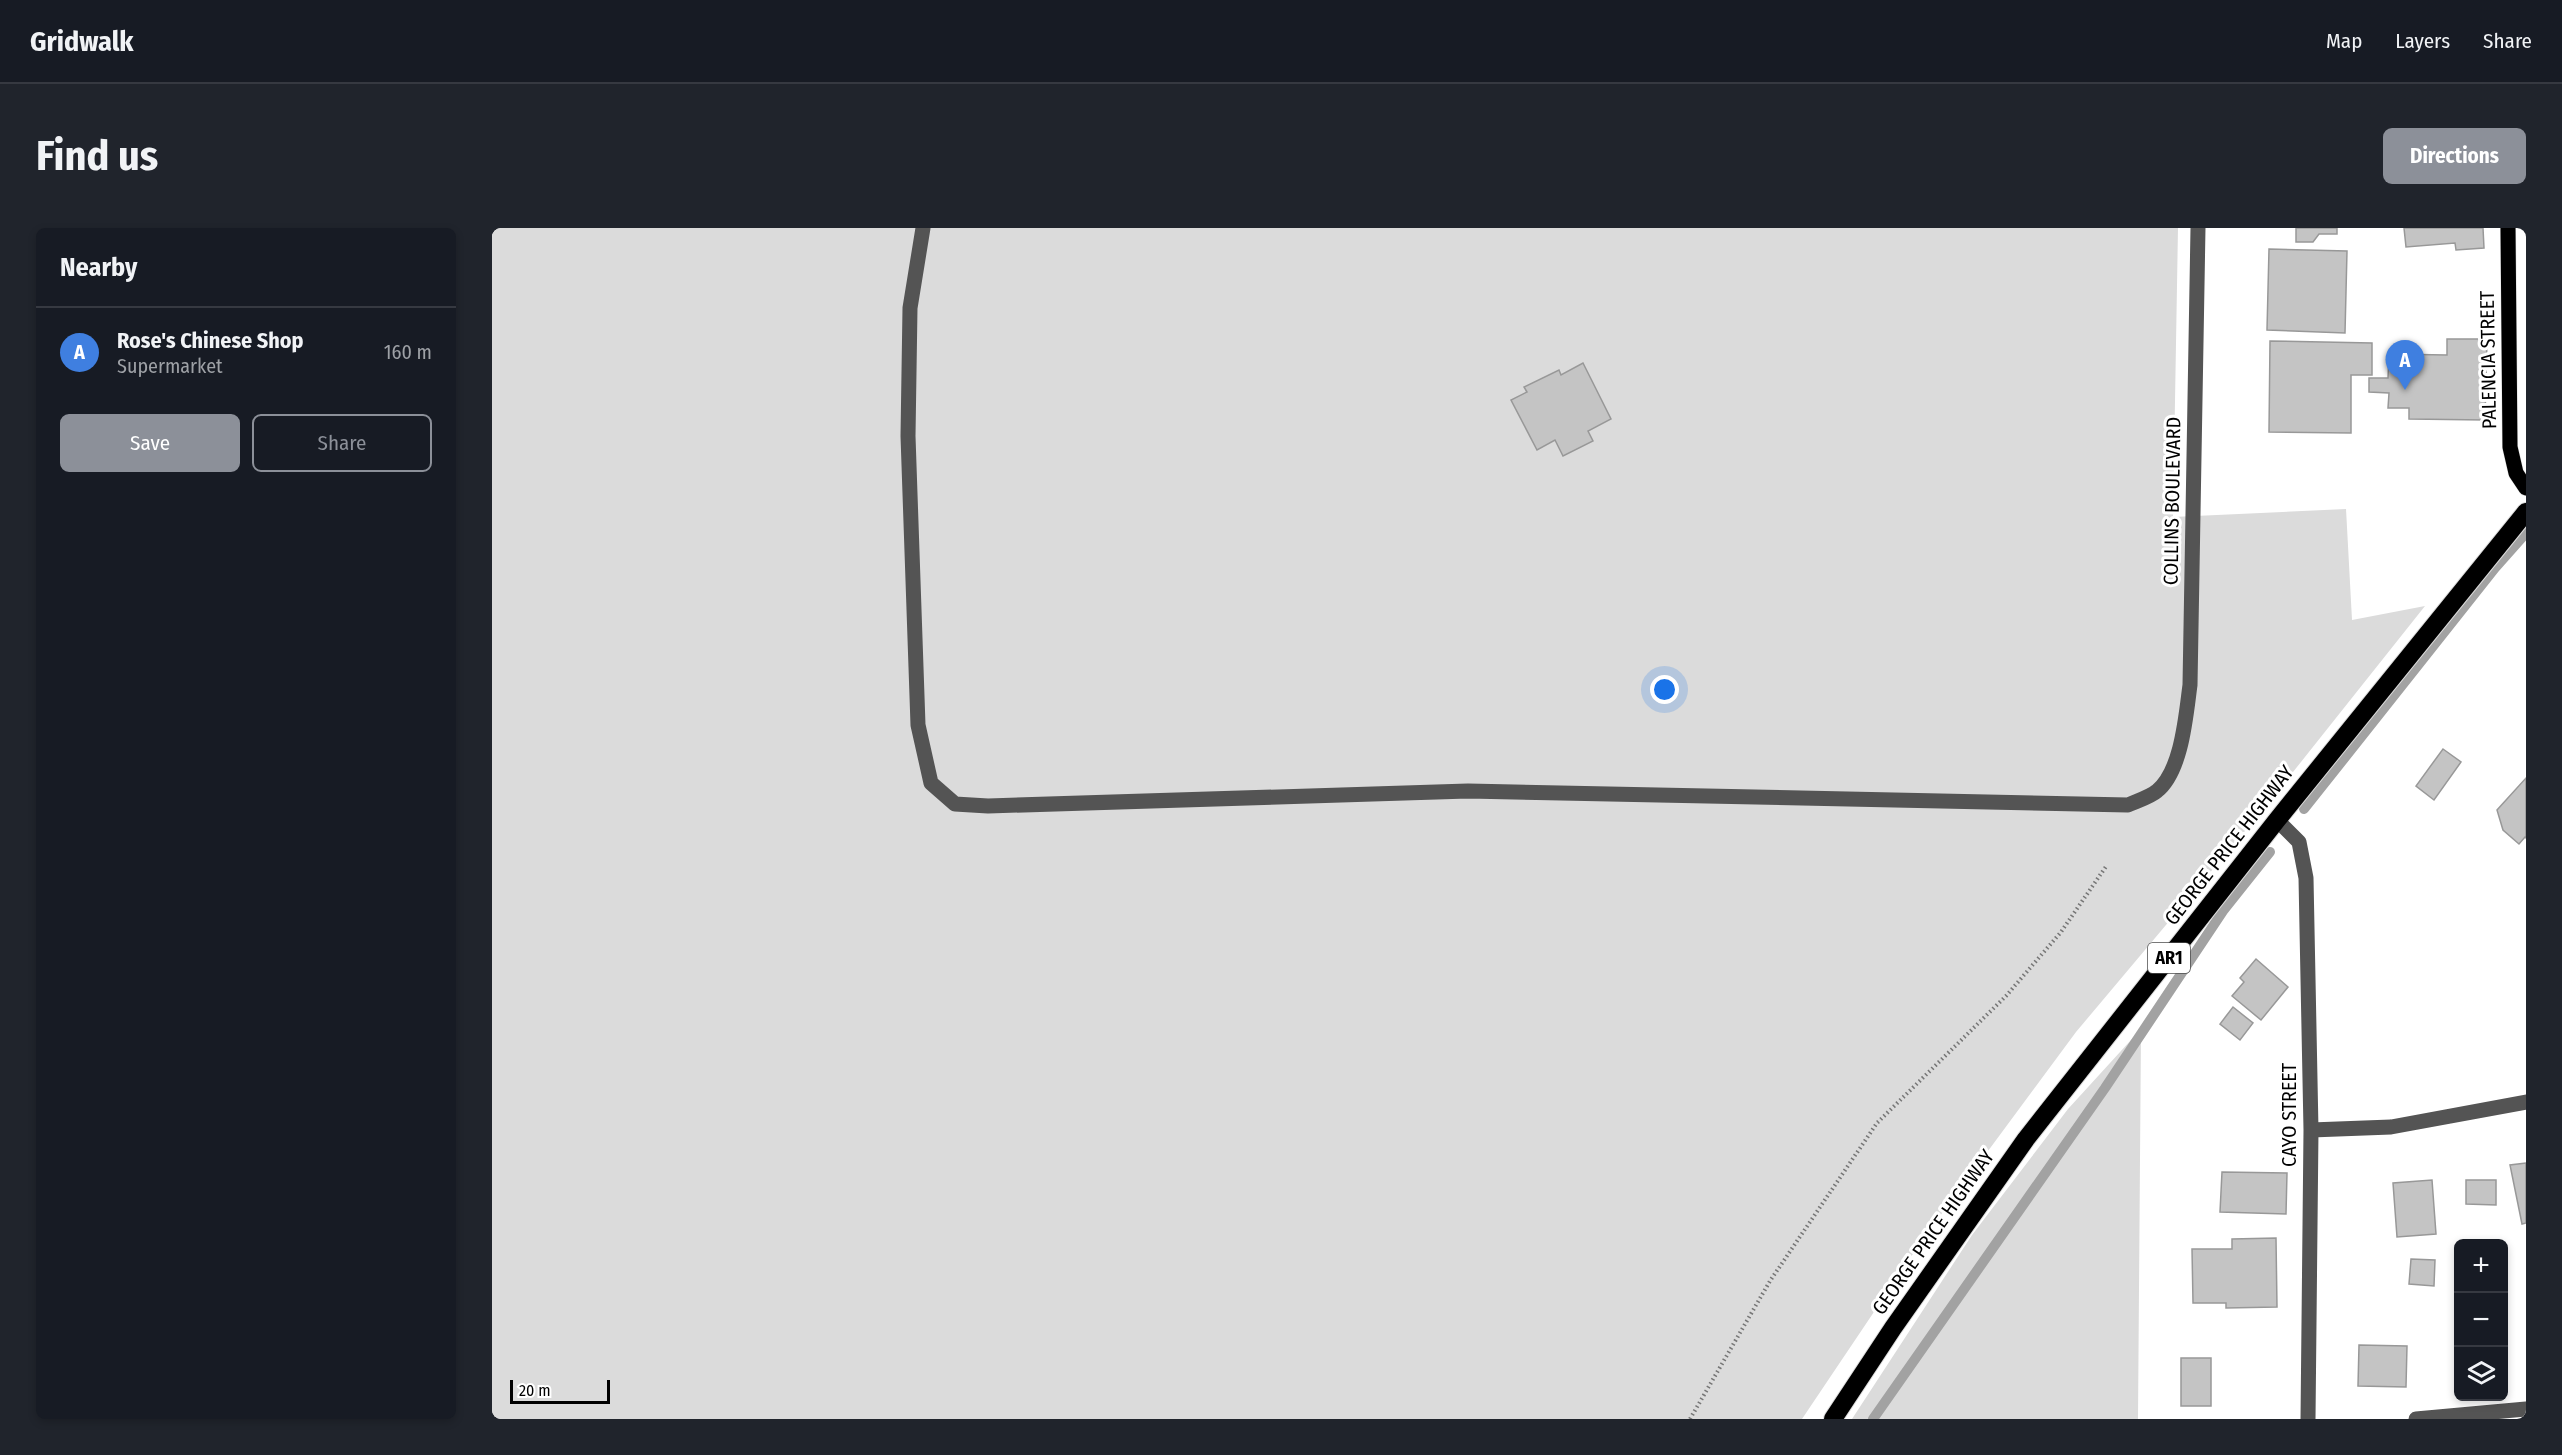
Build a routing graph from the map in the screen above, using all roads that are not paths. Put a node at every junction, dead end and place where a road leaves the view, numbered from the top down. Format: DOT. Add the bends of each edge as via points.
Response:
graph roads {
  1 [pos="923,228"];
  2 [pos="2198,228"];
  3 [pos="2508,228"];
  4 [pos="2526,488"];
  5 [pos="2526,512"];
  6 [pos="2277,820"];
  7 [pos="2526,1102"];
  8 [pos="2311,1130"];
  9 [pos="2526,1409"];
  10 [pos="1833,1419"];
  11 [pos="2308,1419"];
  12 [pos="2416,1419"];
  1 -- 2 [label="street, COLLINS BOULEVARD" via="910,308 908,436 918,725 931,783 955,804 988,806 1468,791 2128,805 2158,790 2171,773 2182,737 2190,685"];
  3 -- 4 [label="main road, PALENCIA STREET" via="2510,447 2516,473"];
  5 -- 6 [label="highway, GEORGE PRICE HIGHWAY / AR1"];
  6 -- 8 [label="street, CAYO STREET" via="2299,842 2307,878"];
  6 -- 10 [label="highway, GEORGE PRICE HIGHWAY / AR1" via="2026,1139"];
  7 -- 8 [label="street" via="2391,1127"];
  8 -- 11 [label="street, CAYO STREET"];
  9 -- 12 [label="street"];
}
